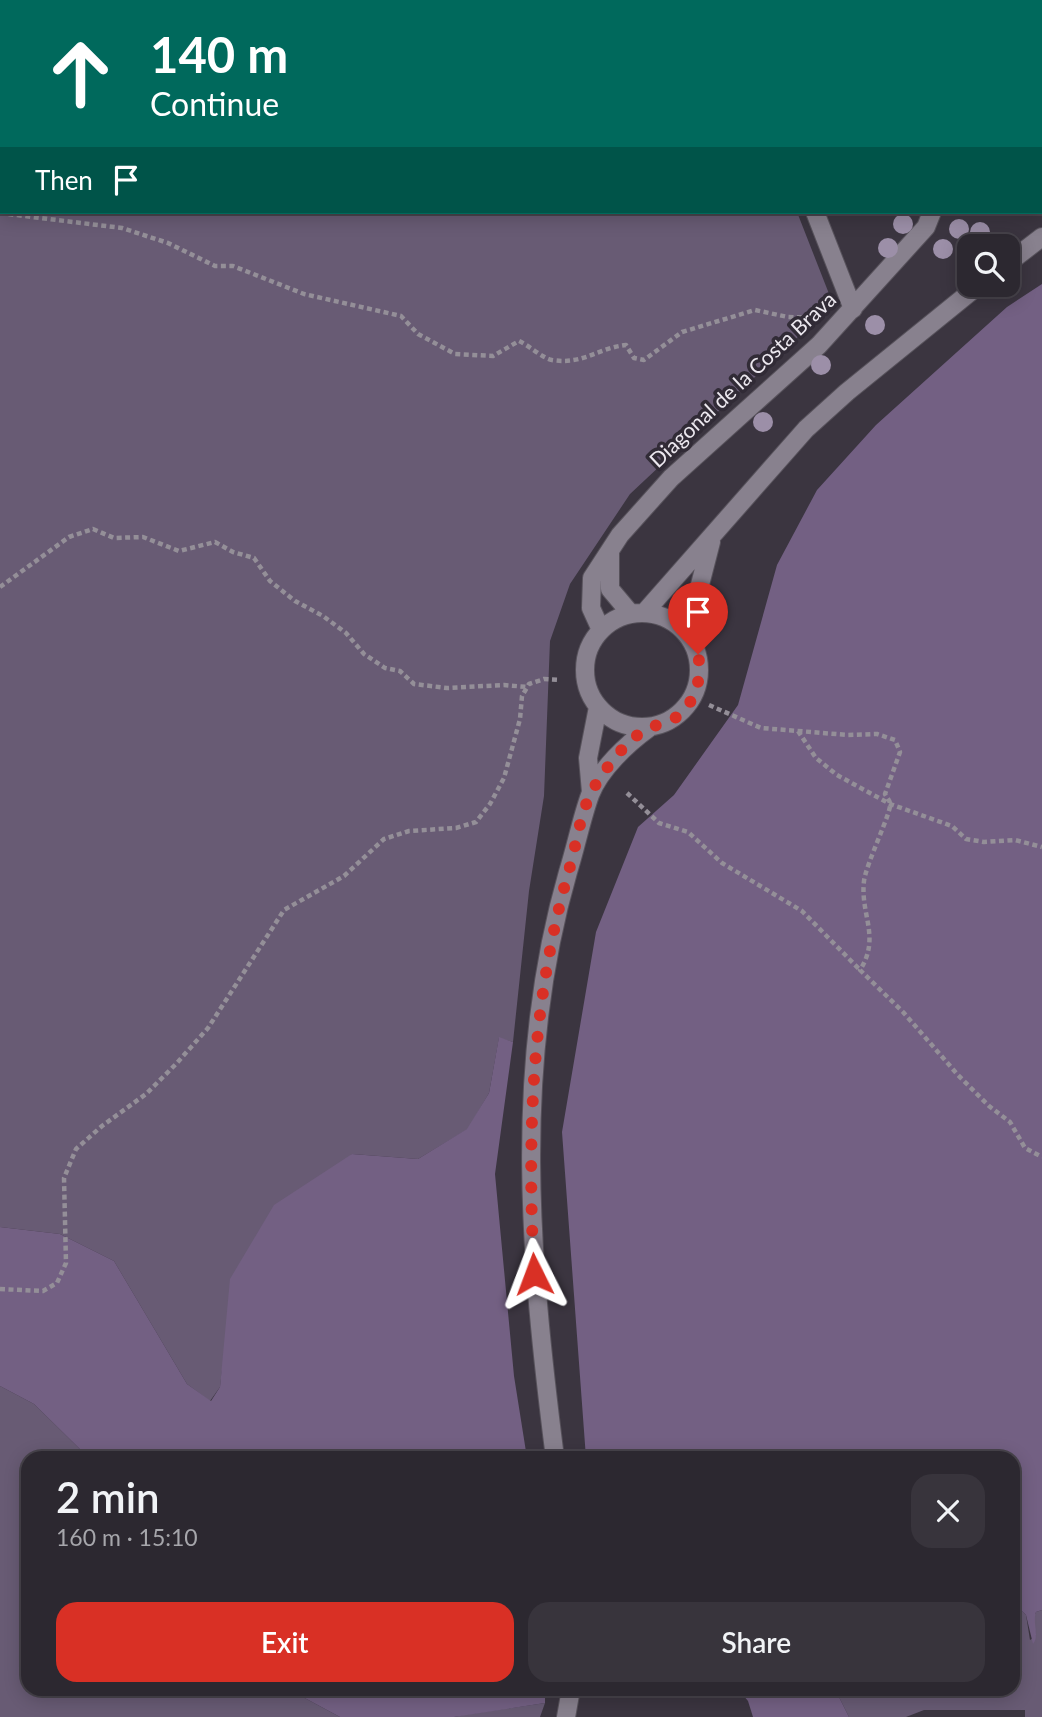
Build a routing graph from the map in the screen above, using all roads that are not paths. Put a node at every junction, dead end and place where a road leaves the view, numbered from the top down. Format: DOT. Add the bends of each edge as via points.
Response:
graph roads {
  1 [pos="817,214"];
  2 [pos="931,214"];
  3 [pos="1042,237"];
  4 [pos="1020,254"];
  5 [pos="964,297"];
  6 [pos="848,314"];
  7 [pos="712,538"];
  8 [pos="610,548"];
  9 [pos="638,613"];
  10 [pos="601,631"];
  11 [pos="687,635"];
  12 [pos="598,707"];
  13 [pos="649,728"];
  14 [pos="591,793"];
  15 [pos="554,1451"];
  16 [pos="570,1696"];
  17 [pos="566,1717"];
  1 -- 6 [label="street"];
  2 -- 6 [label="street, Diagonal de la Costa Brava" via="926,227"];
  3 -- 4 [label="street"];
  5 -- 7 [label="street" via="806,429"];
  6 -- 8 [label="street, Diagonal de la Costa Brava" via="671,478"];
  7 -- 9 [label="street"];
  7 -- 11 [label="street"];
  8 -- 9 [label="street" via="610,589"];
  8 -- 10 [label="street, Diagonal de la Costa Brava" via="593,578 591,608"];
  9 -- 10 [label="street" via="615,620"];
  9 -- 11 [label="street" via="668,619"];
  10 -- 12 [label="street" via="590,646 585,674"];
  11 -- 13 [label="street" via="699,662 696,691 675,718"];
  12 -- 13 [label="street" via="625,725"];
  12 -- 14 [label="street" via="588,758"];
  13 -- 14 [label="street" via="631,741"];
  14 -- 15 [label="street" via="548,956 535,1051 529,1175"];
  16 -- 17 [label="street"];
}
